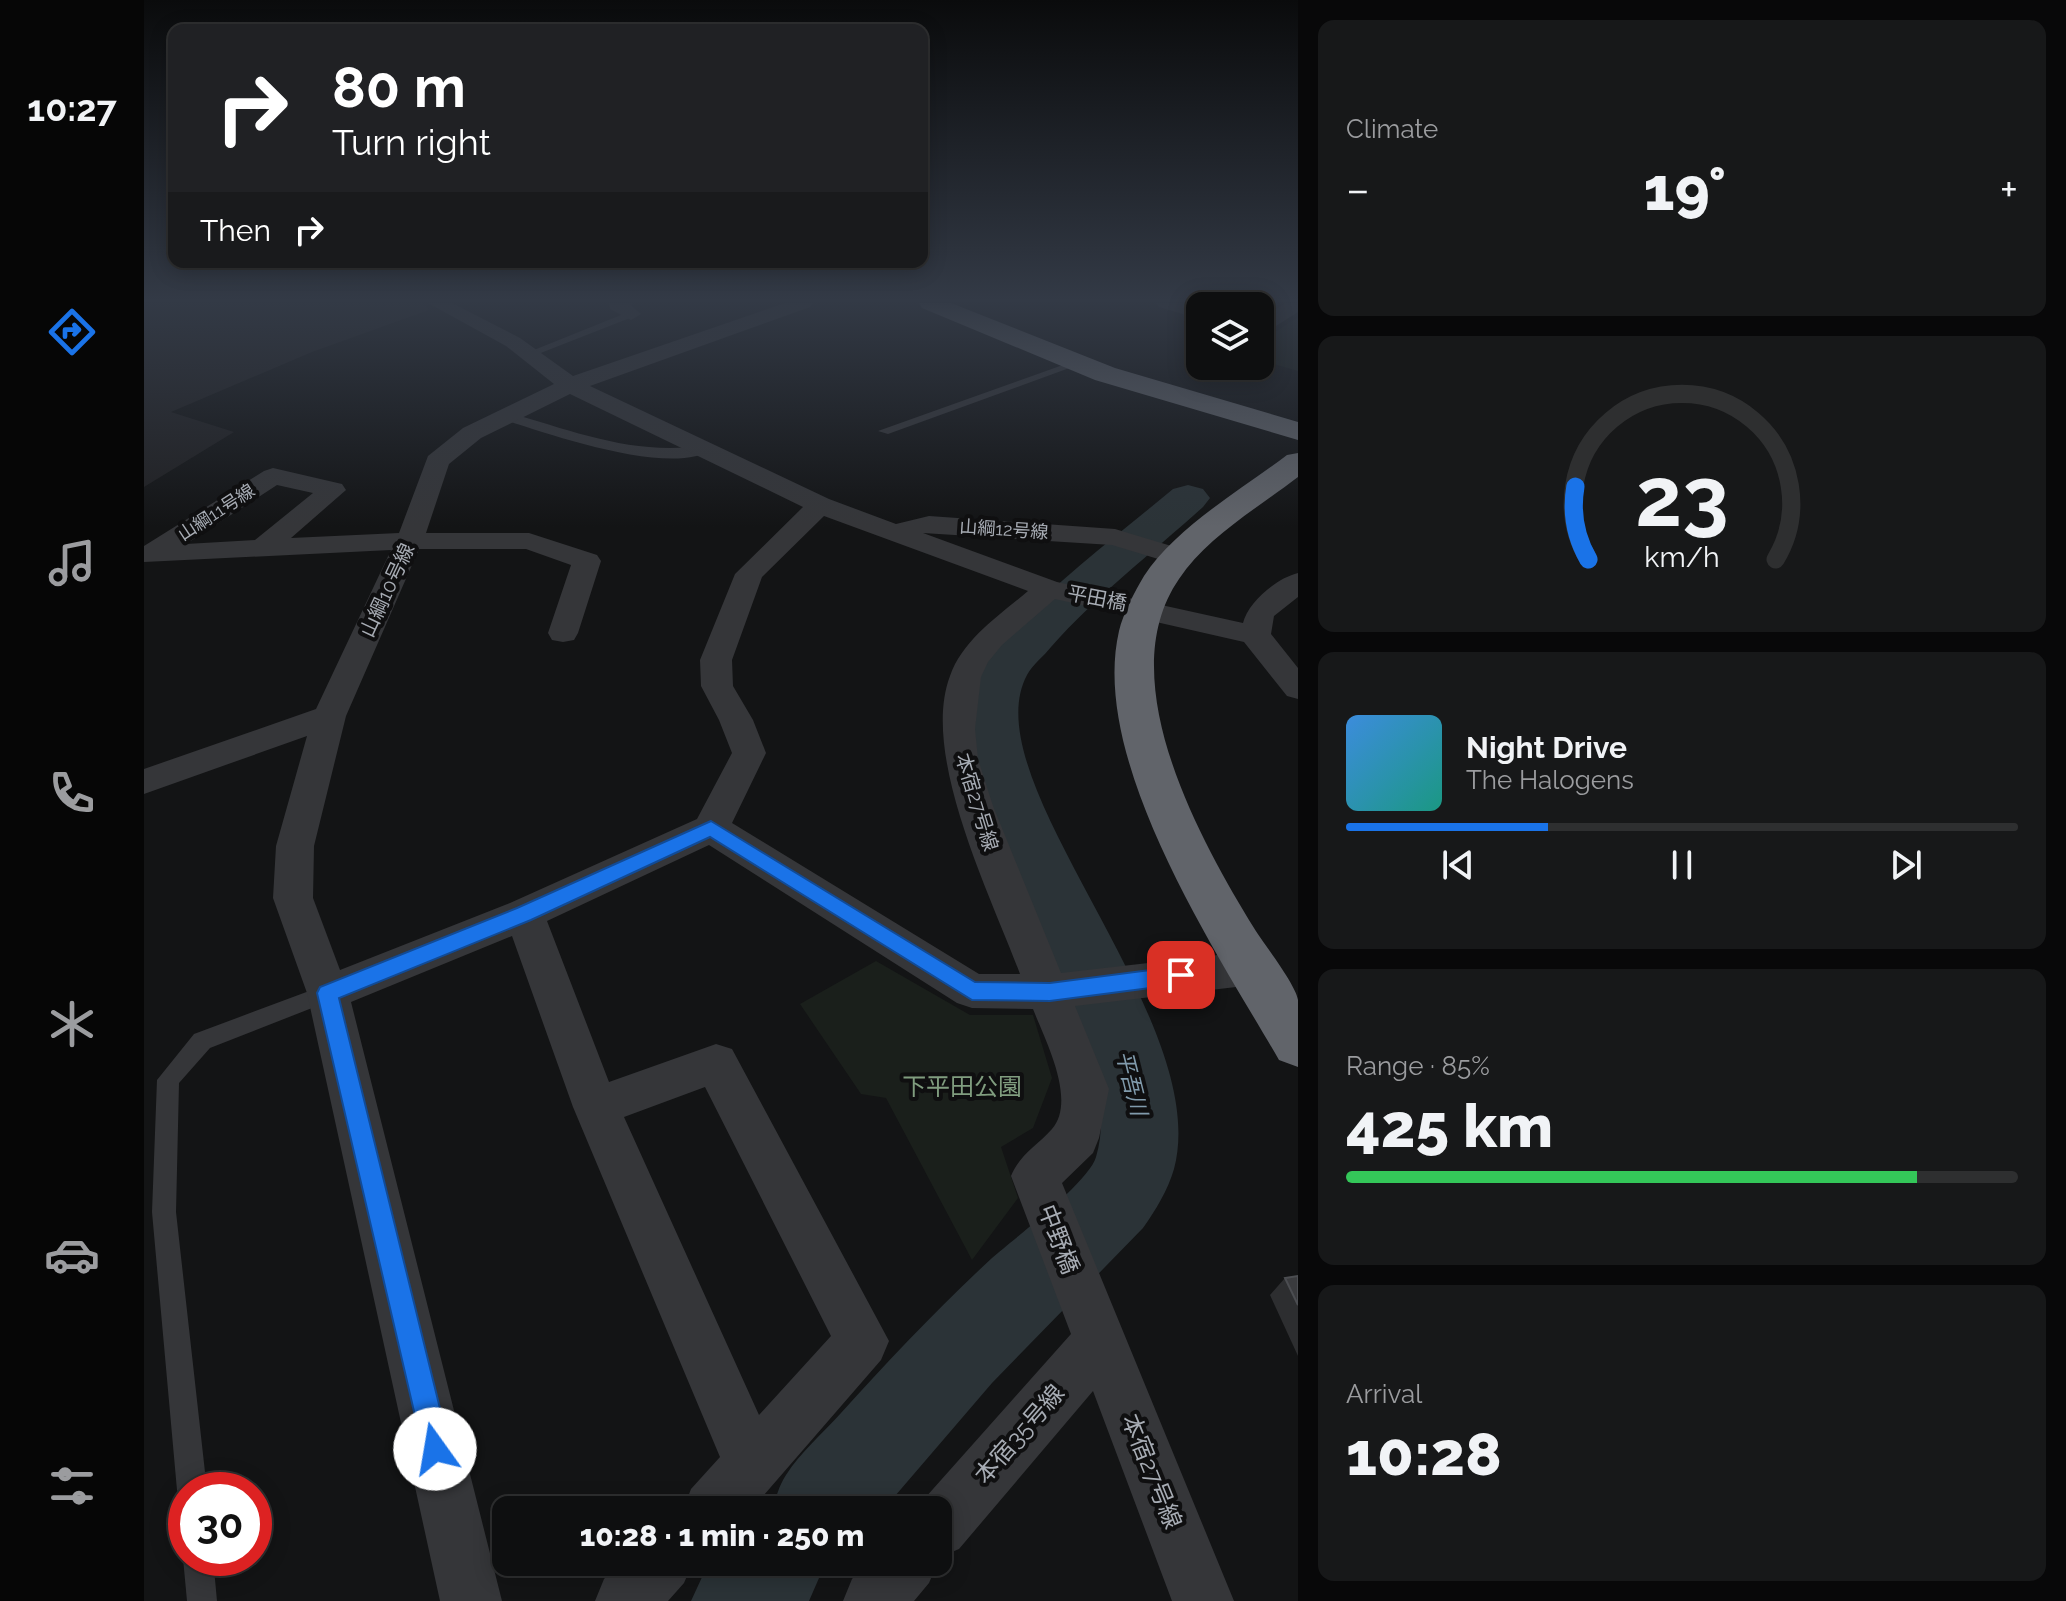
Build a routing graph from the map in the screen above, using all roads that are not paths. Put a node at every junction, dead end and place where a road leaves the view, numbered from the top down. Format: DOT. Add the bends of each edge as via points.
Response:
graph roads {
  1 [pos="560,378"];
  2 [pos="591,378"];
  3 [pos="1036,378"];
  4 [pos="1119,378"];
  5 [pos="1167,378"];
  6 [pos="570,385"];
  7 [pos="1298,415"];
  8 [pos="506,416"];
  9 [pos="884,431"];
  10 [pos="1298,431"];
  11 [pos="707,449"];
  12 [pos="1296,465"];
  13 [pos="820,505"];
  14 [pos="894,531"];
  15 [pos="410,541"];
  16 [pos="261,549"];
  17 [pos="147,554"];
  18 [pos="1178,557"];
  19 [pos="1298,582"];
  20 [pos="1049,589"];
  21 [pos="1146,608"];
  22 [pos="563,633"];
  23 [pos="1255,635"];
  24 [pos="1298,689"];
  25 [pos="329,716"];
  26 [pos="144,782"];
  27 [pos="711,828"];
  28 [pos="524,914"];
  29 [pos="1253,968"];
  30 [pos="1050,992"];
  31 [pos="328,993"];
  32 [pos="1298,1044"];
  33 [pos="596,1107"];
  34 [pos="1035,1176"];
  35 [pos="1092,1322"];
  36 [pos="753,1467"];
  37 [pos="190,1472"];
  38 [pos="725,1496"];
  39 [pos="952,1509"];
  40 [pos="200,1576"];
  41 [pos="650,1576"];
  42 [pos="896,1576"];
  43 [pos="202,1601"];
  44 [pos="471,1601"];
  45 [pos="626,1601"];
  46 [pos="874,1601"];
  47 [pos="1203,1601"];
  1 -- 6 [label="street"];
  2 -- 6 [label="street"];
  3 -- 9 [label="lane"];
  4 -- 10 [label="highway"];
  5 -- 7 [label="highway"];
  6 -- 8 [label="street"];
  6 -- 11 [label="street, 平田橋"];
  8 -- 11 [label="lane" via="596,445 682,455"];
  8 -- 15 [label="street, 山綱10号線" via="472,433 437,461"];
  11 -- 13 [label="street, 平田橋"];
  12 -- 18 [label="highway"];
  13 -- 14 [label="street, 平田橋"];
  13 -- 27 [label="street" via="749,574 716,660 717,686 749,753"];
  14 -- 18 [label="street, 山綱12号線" via="929,524 1115,537"];
  14 -- 20 [label="street, 平田橋"];
  15 -- 16 [label="street"];
  15 -- 22 [label="street" via="529,541 587,561"];
  15 -- 25 [label="street, 山綱10号線"];
  16 -- 17 [label="street"];
  16 -- 17 [label="street, 山綱11号線" via="333,490 273,476"];
  18 -- 21 [label="highway"];
  19 -- 23 [label="street" via="1260,613"];
  20 -- 21 [label="street, 平田橋"];
  20 -- 30 [label="street, 本宿27号線" via="974,659 965,677 958,729 975,806"];
  21 -- 23 [label="street, 平田橋"];
  21 -- 29 [label="highway" via="1138,636 1137,701 1154,779 1195,868"];
  23 -- 24 [label="street"];
  25 -- 26 [label="street"];
  25 -- 31 [label="street, 山綱10号線" via="295,846 293,898"];
  27 -- 28 [label="street"];
  27 -- 30 [label="street" via="972,991"];
  28 -- 31 [label="street"];
  28 -- 33 [label="street"];
  29 -- 30 [label="street"];
  29 -- 32 [label="highway"];
  30 -- 34 [label="street, 本宿27号線" via="1086,1089 1076,1138"];
  31 -- 37 [label="lane" via="202,1041 168,1080 164,1212"];
  31 -- 44 [label="street, 山綱10号線"];
  33 -- 36 [label="street"];
  33 -- 36 [label="street" via="716,1063 862,1341"];
  34 -- 35 [label="street, 中野橋"];
  35 -- 39 [label="street, 本宿35号線"];
  35 -- 47 [label="street, 本宿27号線"];
  36 -- 38 [label="street"];
  40 -- 43 [label="lane"];
  41 -- 45 [label="street"];
  42 -- 46 [label="street"];
}
